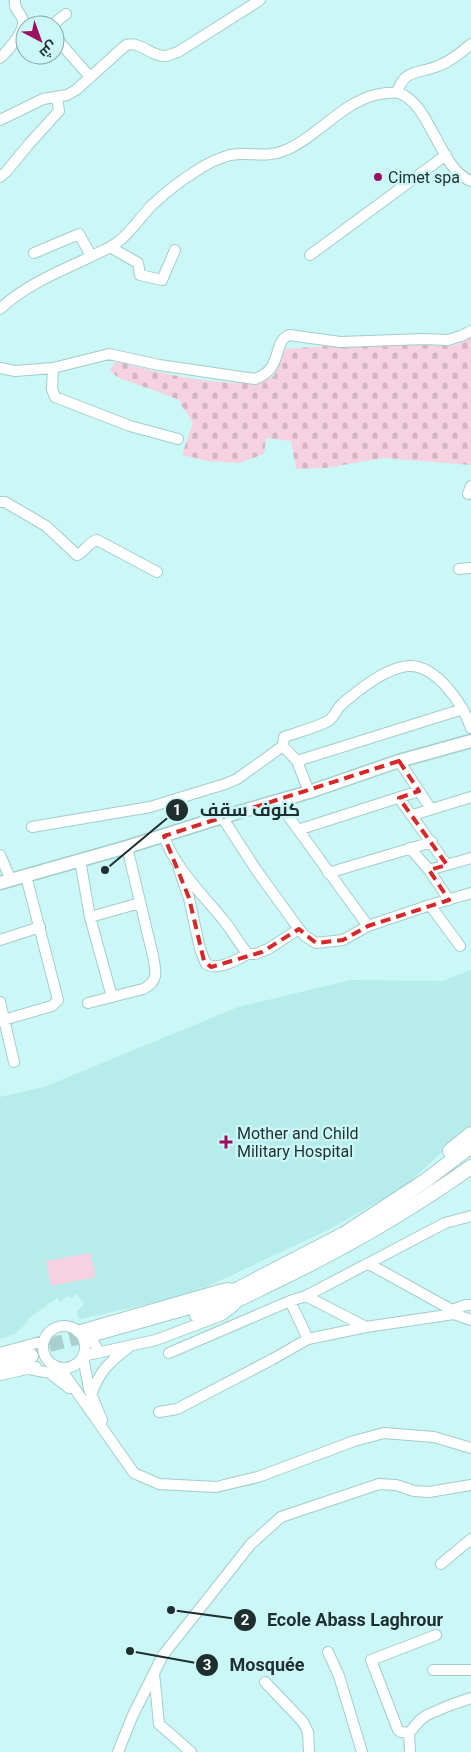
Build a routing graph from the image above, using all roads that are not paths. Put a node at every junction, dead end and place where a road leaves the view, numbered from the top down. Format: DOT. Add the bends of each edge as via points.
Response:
graph roads {
  1 [pos="15,0"];
  2 [pos="260,0"];
  3 [pos="471,44"];
  4 [pos="65,47"];
  5 [pos="0,58"];
  6 [pos="90,76"];
  7 [pos="398,92"];
  8 [pos="57,96"];
  9 [pos="0,120"];
  10 [pos="446,156"];
  11 [pos="0,177"];
  12 [pos="471,181"];
  13 [pos="110,247"];
  14 [pos="175,250"];
  15 [pos="34,253"];
  16 [pos="310,255"];
  17 [pos="91,256"];
  18 [pos="0,310"];
  19 [pos="471,331"];
  20 [pos="0,368"];
  21 [pos="53,368"];
  22 [pos="178,439"];
  23 [pos="0,502"];
  24 [pos="471,568"];
  25 [pos="459,569"];
  26 [pos="157,572"];
  27 [pos="463,709"];
  28 [pos="471,728"];
  29 [pos="471,741"];
  30 [pos="282,746"];
  31 [pos="297,761"];
  32 [pos="398,761"];
  33 [pos="419,791"];
  34 [pos="309,792"];
  35 [pos="471,797"];
  36 [pos="399,798"];
  37 [pos="278,802"];
  38 [pos="431,809"];
  39 [pos="413,815"];
  40 [pos="222,817"];
  41 [pos="32,826"];
  42 [pos="298,830"];
  43 [pos="164,836"];
  44 [pos="432,842"];
  45 [pos="127,847"];
  46 [pos="410,848"];
  47 [pos="0,855"];
  48 [pos="471,858"];
  49 [pos="80,860"];
  50 [pos="177,862"];
  51 [pos="447,865"];
  52 [pos="429,870"];
  53 [pos="328,872"];
  54 [pos="26,876"];
  55 [pos="5,882"];
  56 [pos="471,893"];
  57 [pos="449,900"];
  58 [pos="140,903"];
  59 [pos="430,905"];
  60 [pos="90,916"];
  61 [pos="368,926"];
  62 [pos="40,927"];
  63 [pos="299,929"];
  64 [pos="0,940"];
  65 [pos="460,946"];
  66 [pos="248,954"];
  67 [pos="112,997"];
  68 [pos="0,1002"];
  69 [pos="88,1004"];
  70 [pos="2,1021"];
  71 [pos="14,1062"];
  72 [pos="471,1134"];
  73 [pos="471,1146"];
  74 [pos="471,1167"];
  75 [pos="401,1195"];
  76 [pos="471,1216"];
  77 [pos="369,1264"];
  78 [pos="243,1292"];
  79 [pos="306,1296"];
  80 [pos="290,1301"];
  81 [pos="471,1305"];
  82 [pos="453,1312"];
  83 [pos="471,1320"];
  84 [pos="366,1327"];
  85 [pos="78,1331"];
  86 [pos="96,1338"];
  87 [pos="308,1339"];
  88 [pos="44,1341"];
  89 [pos="131,1345"];
  90 [pos="0,1353"];
  91 [pos="169,1353"];
  92 [pos="83,1356"];
  93 [pos="0,1357"];
  94 [pos="31,1357"];
  95 [pos="50,1363"];
  96 [pos="0,1365"];
  97 [pos="60,1368"];
  98 [pos="0,1375"];
  99 [pos="86,1397"];
  100 [pos="160,1412"];
  101 [pos="471,1448"];
  102 [pos="471,1485"];
  103 [pos="471,1540"];
  104 [pos="441,1564"];
  105 [pos="436,1635"];
  106 [pos="328,1652"];
  107 [pos="433,1670"];
  108 [pos="471,1670"];
  109 [pos="154,1673"];
  110 [pos="265,1682"];
  111 [pos="471,1698"];
  112 [pos="409,1733"];
  113 [pos="118,1752"];
  114 [pos="191,1752"];
  115 [pos="309,1752"];
  116 [pos="362,1752"];
  117 [pos="410,1752"];
  1 -- 5 [label="street" via="23,25"];
  2 -- 6 [label="street" via="178,52 164,56 132,43"];
  3 -- 7 [label="street" via="455,58 414,72 401,82"];
  4 -- 6 [label="street"];
  6 -- 8 [label="street" via="72,92"];
  7 -- 10 [label="street" via="419,110"];
  7 -- 13 [label="street" via="363,99 286,150 260,156 230,156 196,171 151,206 125,236"];
  8 -- 9 [label="street" via="31,103"];
  8 -- 11 [label="street" via="60,111"];
  10 -- 12 [label="street" via="455,169"];
  10 -- 16 [label="street"];
  13 -- 14 [label="street" via="138,263 140,275 162,280"];
  13 -- 17 [label="street"];
  15 -- 17 [label="street" via="79,234"];
  17 -- 18 [label="street" via="43,280"];
  19 -- 21 [label="street" via="448,340 340,342 289,335 283,338 272,368 265,376 255,379 109,354"];
  20 -- 21 [label="street" via="15,371"];
  21 -- 22 [label="street" via="55,396 130,426"];
  23 -- 26 [label="street" via="6,502 46,526 78,555 97,540"];
  24 -- 25 [label="street"];
  27 -- 28 [label="street"];
  27 -- 30 [label="street" via="444,685 424,668 409,666 376,679 341,705 329,720 284,737"];
  27 -- 31 [label="street"];
  29 -- 32 [label="main road"];
  30 -- 31 [label="street"];
  30 -- 41 [label="street" via="237,780 225,784 150,807"];
  31 -- 34 [label="street"];
  32 -- 33 [label="street"];
  32 -- 34 [label="main road"];
  33 -- 36 [label="street"];
  33 -- 38 [label="street"];
  34 -- 37 [label="main road"];
  35 -- 38 [label="street"];
  36 -- 39 [label="street"];
  36 -- 42 [label="street"];
  37 -- 40 [label="main road"];
  37 -- 42 [label="street"];
  38 -- 39 [label="street"];
  39 -- 44 [label="street"];
  40 -- 43 [label="main road"];
  40 -- 63 [label="street"];
  42 -- 53 [label="street"];
  43 -- 45 [label="main road"];
  43 -- 50 [label="street"];
  44 -- 46 [label="street"];
  44 -- 51 [label="street"];
  45 -- 49 [label="main road"];
  45 -- 58 [label="street"];
  46 -- 52 [label="street"];
  46 -- 53 [label="street"];
  47 -- 55 [label="street"];
  48 -- 51 [label="street"];
  49 -- 54 [label="main road"];
  49 -- 60 [label="street"];
  50 -- 66 [label="street"];
  50 -- 66 [label="street" via="206,964 218,966"];
  51 -- 52 [label="street"];
  52 -- 57 [label="street"];
  53 -- 61 [label="street"];
  54 -- 55 [label="main road"];
  54 -- 62 [label="street"];
  56 -- 57 [label="street"];
  57 -- 59 [label="street"];
  58 -- 60 [label="street"];
  58 -- 67 [label="street" via="153,956 154,979 150,986"];
  59 -- 61 [label="street"];
  59 -- 65 [label="street"];
  60 -- 67 [label="street"];
  61 -- 63 [label="street" via="343,940 325,943 312,942"];
  62 -- 64 [label="street"];
  62 -- 70 [label="street" via="57,1002"];
  63 -- 66 [label="street" via="268,949"];
  67 -- 69 [label="street"];
  68 -- 70 [label="street"];
  70 -- 71 [label="street"];
  72 -- 75 [label="highway"];
  73 -- 75 [label="highway"];
  74 -- 78 [label="highway" via="428,1198 348,1245"];
  75 -- 78 [label="highway" via="344,1234"];
  76 -- 77 [label="street" via="445,1223"];
  77 -- 79 [label="street"];
  77 -- 82 [label="street"];
  78 -- 86 [label="highway" via="226,1305 201,1314"];
  78 -- 89 [label="street" via="222,1314 156,1340"];
  79 -- 80 [label="street"];
  79 -- 84 [label="street"];
  80 -- 87 [label="street"];
  80 -- 91 [label="street"];
  81 -- 82 [label="street"];
  82 -- 83 [label="street"];
  82 -- 84 [label="street"];
  84 -- 87 [label="street"];
  85 -- 86 [label="street"];
  85 -- 88 [label="street" via="61,1326 51,1331"];
  85 -- 92 [label="street" via="85,1345"];
  86 -- 89 [label="street"];
  86 -- 92 [label="street"];
  87 -- 100 [label="street" via="177,1409"];
  88 -- 94 [label="street"];
  88 -- 95 [label="street" via="45,1357"];
  89 -- 99 [label="street" via="109,1362"];
  90 -- 94 [label="street"];
  92 -- 97 [label="street" via="74,1366"];
  92 -- 99 [label="street"];
  93 -- 94 [label="highway"];
  94 -- 95 [label="street"];
  94 -- 96 [label="highway"];
  94 -- 98 [label="street"];
  94 -- 99 [label="street" via="40,1370"];
  95 -- 97 [label="street"];
  97 -- 99 [label="street"];
  99 -- 101 [label="street" via="134,1473 159,1484 216,1487 258,1477 384,1433 434,1437"];
  102 -- 109 [label="street" via="429,1492 379,1484 281,1517 251,1544 163,1655"];
  103 -- 104 [label="street"];
  105 -- 112 [label="street" via="371,1660 398,1730"];
  106 -- 116 [label="street" via="339,1676"];
  107 -- 108 [label="street"];
  109 -- 113 [label="street"];
  109 -- 114 [label="street" via="159,1724"];
  110 -- 115 [label="street" via="303,1722 308,1732"];
  111 -- 112 [label="street" via="427,1715"];
  112 -- 117 [label="street"];
}
